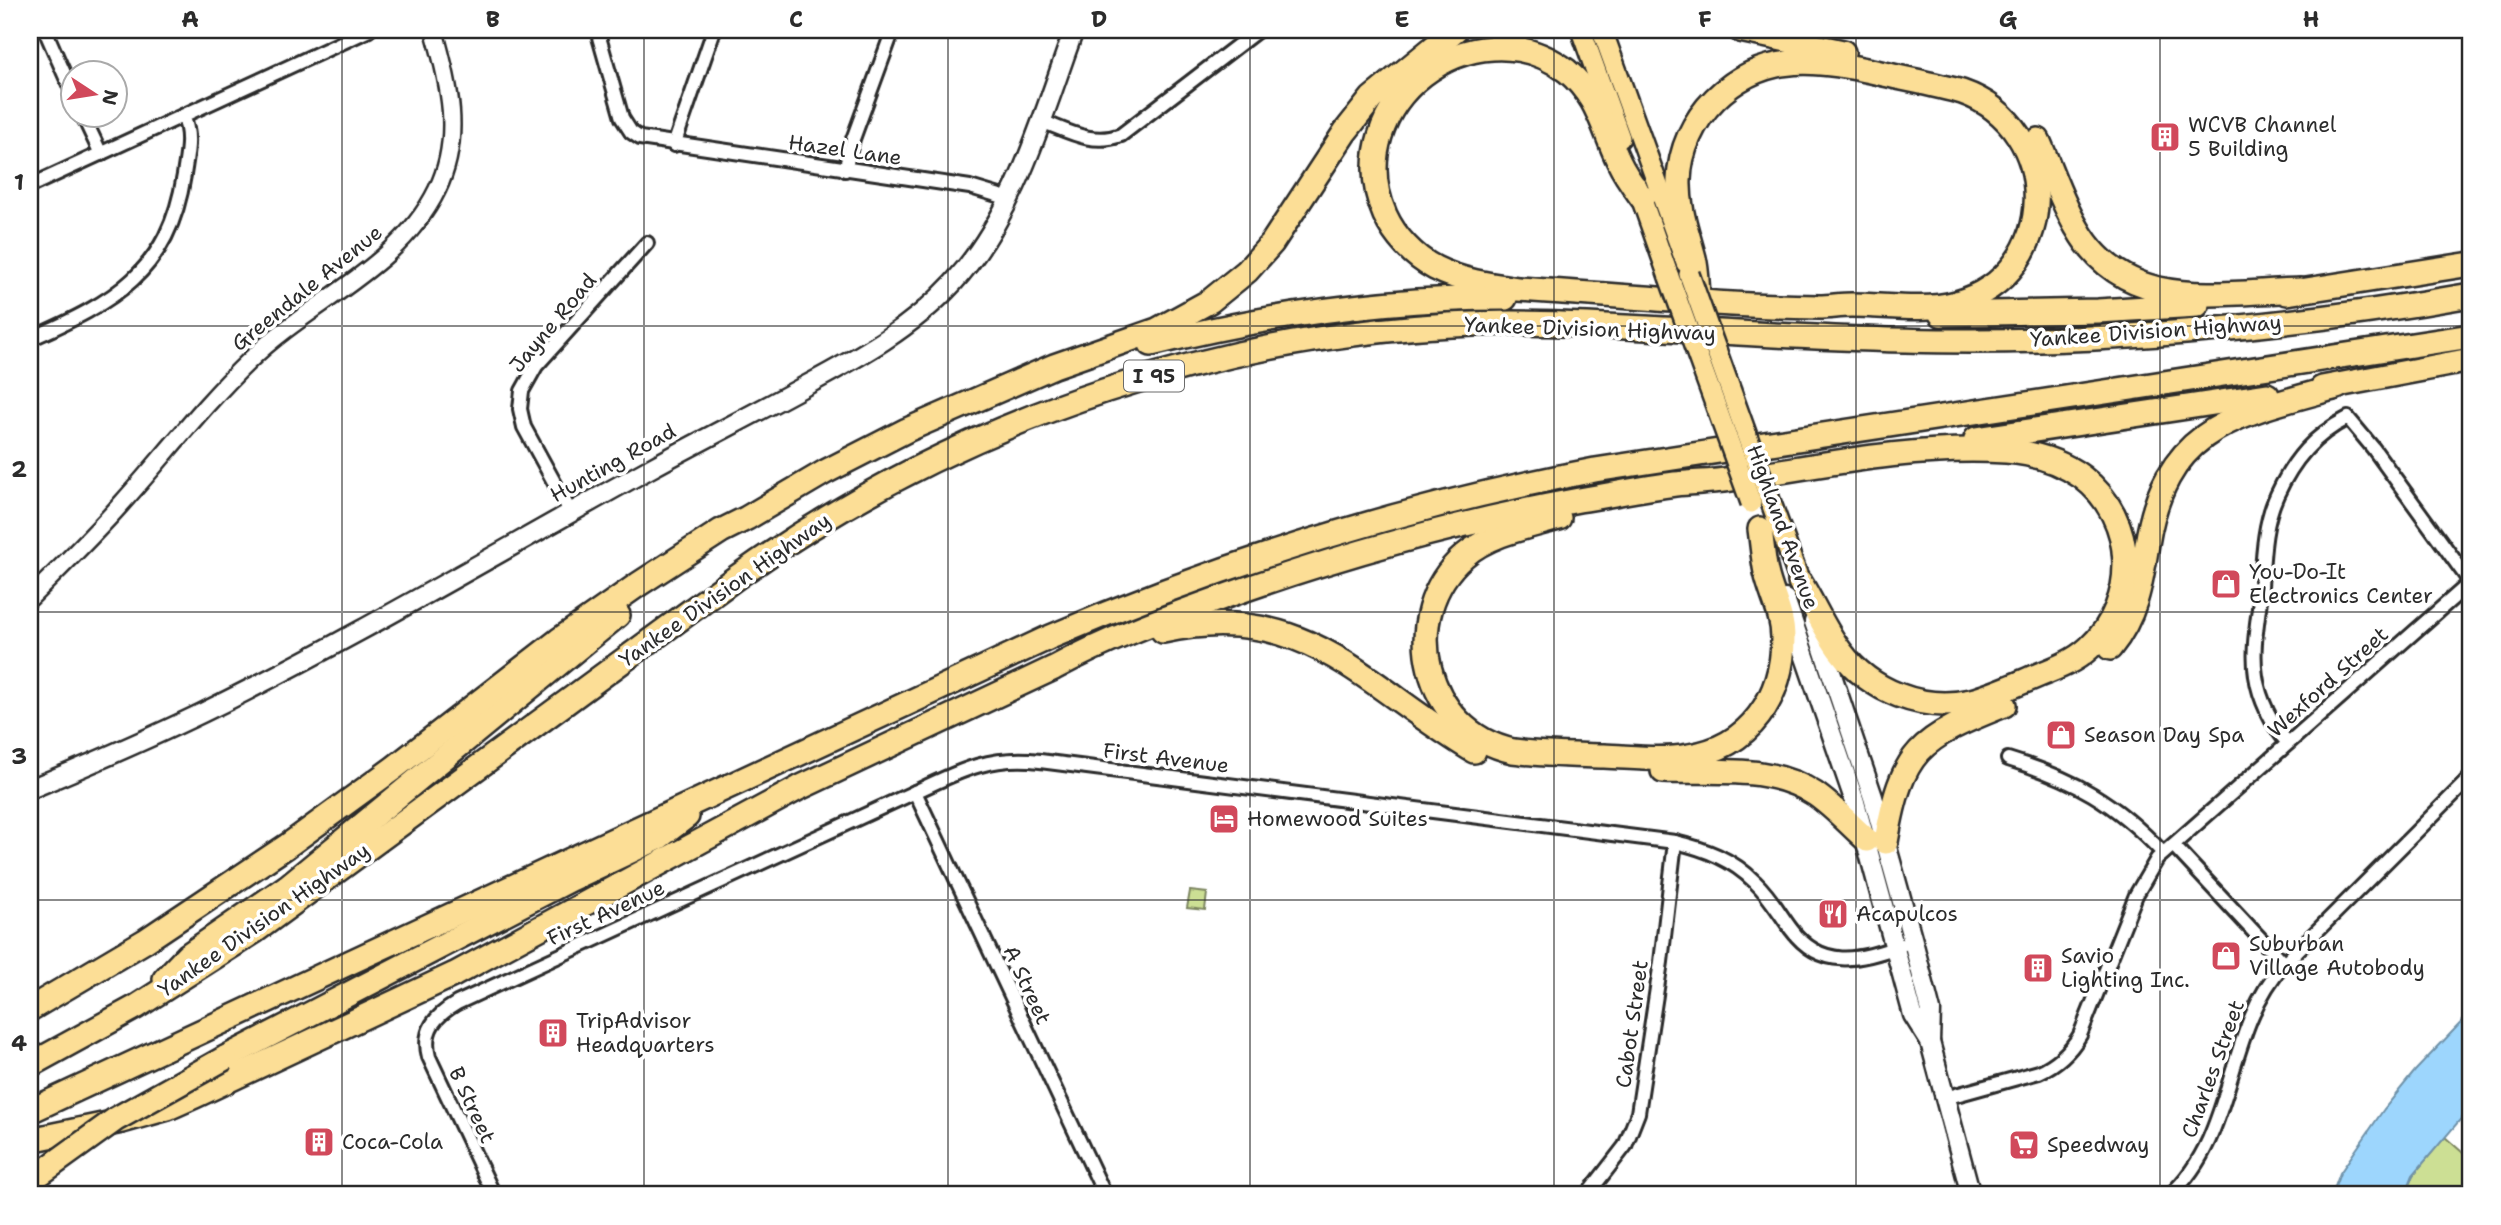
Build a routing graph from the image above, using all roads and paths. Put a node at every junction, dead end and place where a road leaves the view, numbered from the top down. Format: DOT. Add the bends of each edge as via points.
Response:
graph roads {
  1 [pos="45,30"];
  2 [pos="369,30"];
  3 [pos="433,30"];
  4 [pos="597,30"];
  5 [pos="714,30"];
  6 [pos="893,30"];
  7 [pos="1074,30"];
  8 [pos="1258,30"];
  9 [pos="1455,30"];
  10 [pos="1581,30"];
  11 [pos="1602,30"];
  12 [pos="1740,30"];
  13 [pos="60,64"];
  14 [pos="183,116"];
  15 [pos="1041,121"];
  16 [pos="89,130"];
  17 [pos="674,145"];
  18 [pos="100,154"];
  19 [pos="845,170"];
  20 [pos="30,186"];
  21 [pos="1642,198"];
  22 [pos="1010,199"];
  23 [pos="648,243"];
  24 [pos="2471,264"];
  25 [pos="1685,275"];
  26 [pos="2300,290"];
  27 [pos="2471,295"];
  28 [pos="1637,298"];
  29 [pos="1698,299"];
  30 [pos="1820,307"];
  31 [pos="2471,336"];
  32 [pos="30,339"];
  33 [pos="2471,360"];
  34 [pos="1014,385"];
  35 [pos="2337,387"];
  36 [pos="1898,454"];
  37 [pos="1717,481"];
  38 [pos="571,513"];
  39 [pos="747,518"];
  40 [pos="1760,529"];
  41 [pos="1800,582"];
  42 [pos="2471,583"];
  43 [pos="30,598"];
  44 [pos="1054,668"];
  45 [pos="2288,743"];
  46 [pos="2008,759"];
  47 [pos="2471,777"];
  48 [pos="728,786"];
  49 [pos="30,789"];
  50 [pos="915,792"];
  51 [pos="1876,841"];
  52 [pos="1675,842"];
  53 [pos="2168,849"];
  54 [pos="1904,944"];
  55 [pos="2284,964"];
  56 [pos="140,1005"];
  57 [pos="30,1009"];
  58 [pos="428,1029"];
  59 [pos="30,1065"];
  60 [pos="1945,1098"];
  61 [pos="30,1111"];
  62 [pos="30,1140"];
  63 [pos="30,1181"];
  64 [pos="494,1195"];
  65 [pos="1105,1195"];
  66 [pos="1587,1195"];
  67 [pos="1971,1195"];
  68 [pos="2170,1195"];
  1 -- 13 [label="street"];
  2 -- 14 [label="street"];
  3 -- 43 [label="street, Greendale Avenue" via="450,91 452,130 442,180 425,210 385,255 250,360 109,518"];
  4 -- 17 [label="street, Hazel Lane" via="628,128 640,138"];
  5 -- 17 [label="street"];
  6 -- 19 [label="street"];
  7 -- 15 [label="main road, Hunting Road"];
  8 -- 15 [label="street" via="1121,135 1093,140"];
  9 -- 34 [label="highway" via="1372,97 1272,243 1230,286 1168,325"];
  10 -- 21 [label="main road, Highland Avenue"];
  11 -- 25 [label="main road, Highland Avenue"];
  12 -- 26 [label="highway" via="1961,76 1994,91 2032,130 2083,239 2105,263 2132,280 2194,295"];
  14 -- 18 [label="street"];
  14 -- 32 [label="street" via="188,139 181,192 160,249 131,282 105,302"];
  15 -- 22 [label="main road, Hunting Road"];
  16 -- 18 [label="street"];
  17 -- 19 [label="street, Hazel Lane"];
  18 -- 20 [label="street"];
  19 -- 22 [label="street, Hazel Lane" via="980,189"];
  21 -- 25 [label="main road, Highland Avenue"];
  21 -- 28 [label="highway" via="1619,163 1600,113 1584,88 1558,65 1521,49 1475,48 1440,62 1399,96 1378,137 1376,177 1383,209 1404,243 1427,264 1491,285"];
  22 -- 38 [label="main road, Hunting Road" via="961,274 934,303 893,335"];
  23 -- 38 [label="street, Jayne Road" via="536,366 522,391 524,427"];
  24 -- 26 [label="highway"];
  25 -- 29 [label="highway, bridge"];
  25 -- 30 [label="highway" via="1679,197 1684,150 1704,111 1749,74 1788,62 1830,63 1962,92 2000,114 2024,143 2037,186 2031,235 2010,269 1983,291 1955,303"];
  25 -- 40 [label="main road, Highland Avenue, bridge"];
  26 -- 30 [label="highway" via="2257,299 2086,312 1921,314"];
  27 -- 56 [label="highway, Yankee Division Highway / I 95" via="2249,326 2042,339 1860,339 1539,324 1424,327 1274,347 1107,389 955,449 813,525 265,925"];
  28 -- 30 [label="highway"];
  28 -- 34 [label="highway" via="1446,299 1299,313 1184,336"];
  29 -- 41 [label="main road, Highland Avenue, bridge"];
  31 -- 48 [label="highway, Yankee Division Highway" via="1618,466 1405,512 1262,555 1134,601"];
  33 -- 35 [label="highway"];
  34 -- 39 [label="highway" via="886,440"];
  35 -- 36 [label="highway"];
  35 -- 51 [label="highway" via="2239,416 2190,448 2157,499 2138,597 2118,638 2082,672 1961,722 1927,743 1901,778"];
  36 -- 37 [label="highway"];
  36 -- 41 [label="highway" via="2019,452 2060,464 2090,484 2116,519 2125,553 2121,597 2103,632 2081,654 2054,669 1972,701 1930,703 1896,694 1857,670 1835,644"];
  37 -- 40 [label="highway" via="1548,521 1485,542 1464,556 1437,592 1425,638 1432,680 1458,721 1494,745 1527,753 1676,758 1726,743 1764,710 1781,668 1781,621 1766,573"];
  37 -- 44 [label="highway" via="1556,505 1371,549 1177,614"];
  38 -- 49 [label="main road, Hunting Road" via="256,686"];
  39 -- 56 [label="highway" via="638,599 282,891 188,955"];
  39 -- 57 [label="highway" via="578,626 287,846 145,941"];
  40 -- 51 [label="main road, Highland Avenue" via="1838,749"];
  41 -- 51 [label="main road, Highland Avenue" via="1852,730"];
  42 -- 45 [label="street, Wexford Street"];
  42 -- 45 [label="street" via="2348,418 2326,429 2306,447 2282,484 2268,521 2256,675 2272,720"];
  44 -- 51 [label="highway" via="1178,628 1227,623 1266,628 1328,652 1493,760 1528,767 1766,774 1816,795"];
  44 -- 62 [label="highway" via="799,788 455,974 203,1093 134,1118"];
  45 -- 53 [label="street, Wexford Street"];
  46 -- 53 [label="street" via="2092,793"];
  47 -- 55 [label="street, Charles Street"];
  48 -- 61 [label="highway, Yankee Division Highway"];
  48 -- 63 [label="highway, bridge" via="658,838 225,1058 116,1119"];
  50 -- 52 [label="street, First Avenue" via="977,764 1025,759"];
  50 -- 58 [label="street, First Avenue" via="457,1003"];
  50 -- 65 [label="street, A Street"];
  51 -- 54 [label="main road, Highland Avenue"];
  52 -- 54 [label="street, First Avenue" via="1714,853 1740,868 1763,890 1796,935 1824,956 1852,958"];
  52 -- 66 [label="street, Cabot Street" via="1638,1113 1625,1146"];
  53 -- 55 [label="street"];
  53 -- 60 [label="street, Wexford Street" via="2140,885 2080,1035 2066,1055 2039,1072"];
  54 -- 60 [label="main road, Highland Avenue" via="1931,1011 1930,1042"];
  55 -- 68 [label="street, Charles Street" via="2262,993 2247,1024 2208,1142 2191,1172"];
  56 -- 59 [label="highway, Yankee Division Highway / I 95"];
  58 -- 64 [label="street, B Street" via="429,1057"];
  60 -- 67 [label="main road, Highland Avenue"];
}
